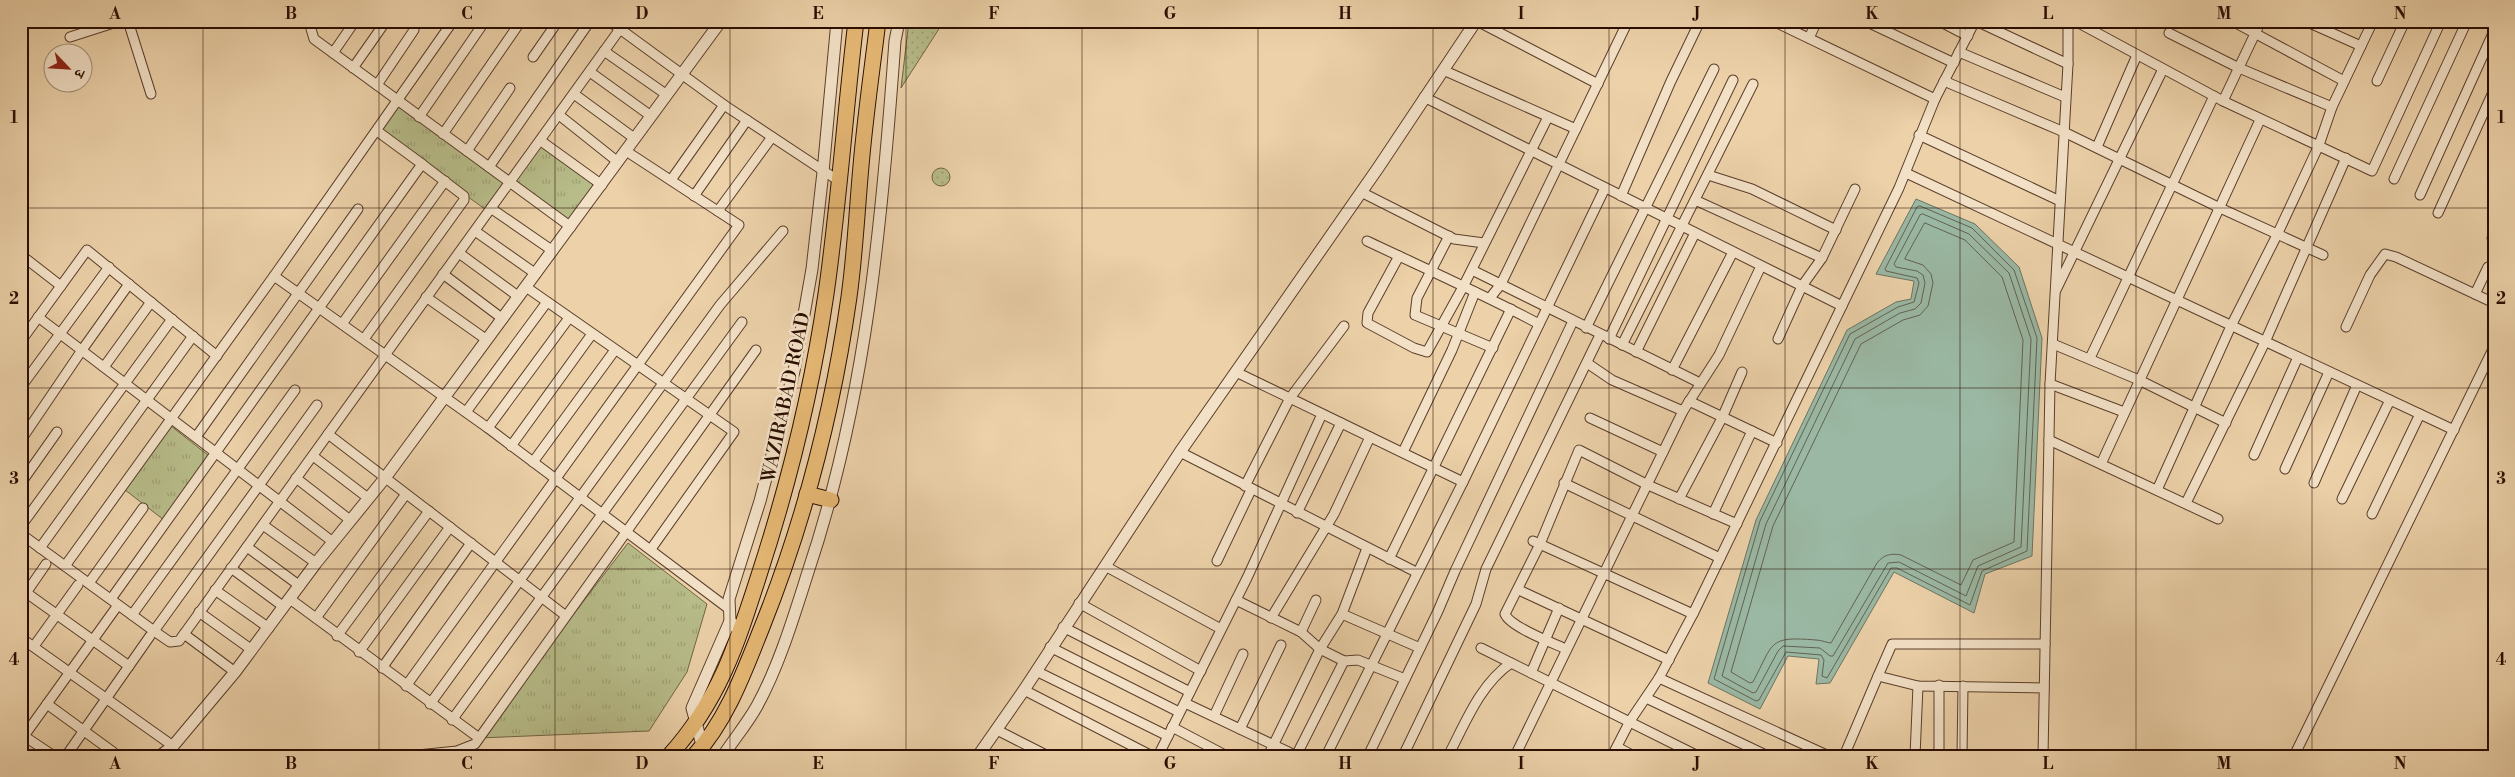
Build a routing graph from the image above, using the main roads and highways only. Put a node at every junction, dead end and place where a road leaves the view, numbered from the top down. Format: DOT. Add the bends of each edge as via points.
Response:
graph roads {
  1 [pos="856,21"];
  2 [pos="878,21"];
  3 [pos="807,494"];
  4 [pos="831,500"];
  5 [pos="735,632"];
  6 [pos="753,650"];
  7 [pos="701,753"];
  8 [pos="669,756"];
  1 -- 5 [label="highway, WAZIRABAD ROAD" via="826,294 809,390 782,505"];
  2 -- 3 [label="highway" via="849,297 830,401"];
  3 -- 4 [label="highway"];
  3 -- 6 [label="highway" via="776,593"];
  5 -- 6 [label="highway"];
  5 -- 8 [label="highway, WAZIRABAD ROAD" via="730,662 709,704"];
  6 -- 7 [label="highway" via="719,725"];
}
